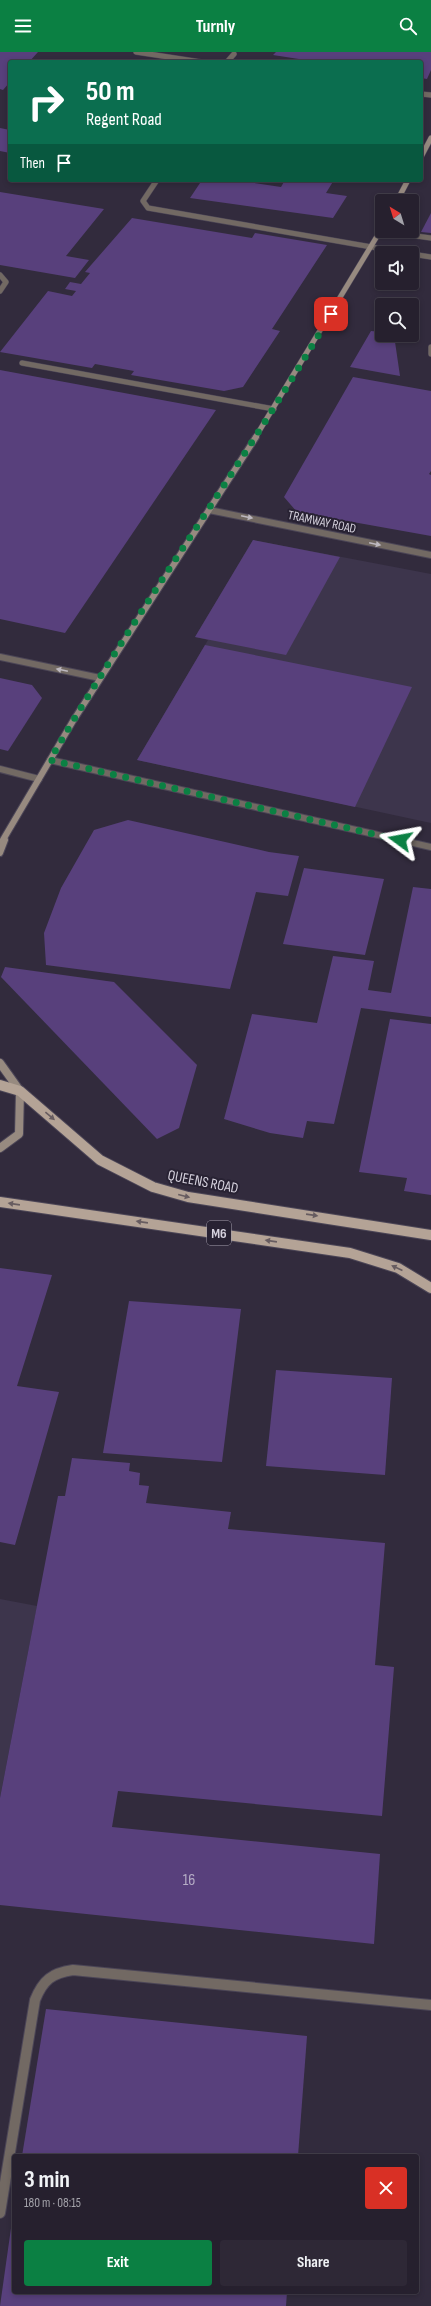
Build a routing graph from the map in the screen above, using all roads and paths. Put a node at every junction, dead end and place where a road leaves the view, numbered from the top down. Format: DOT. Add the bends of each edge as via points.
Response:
graph roads {
  1 [pos="136,52"];
  2 [pos="234,54"];
  3 [pos="188,60"];
  4 [pos="229,60"];
  5 [pos="431,138"];
  6 [pos="423,153"];
  7 [pos="157,182"];
  8 [pos="407,182"];
  9 [pos="401,194"];
  10 [pos="419,236"];
  11 [pos="376,238"];
  12 [pos="431,238"];
  13 [pos="371,247"];
  14 [pos="375,248"];
  15 [pos="419,255"];
  16 [pos="431,257"];
  17 [pos="0,275"];
  18 [pos="0,291"];
  19 [pos="431,347"];
  20 [pos="431,354"];
  21 [pos="22,363"];
  22 [pos="274,409"];
  23 [pos="209,510"];
  24 [pos="431,555"];
  25 [pos="0,657"];
  26 [pos="100,678"];
  27 [pos="50,760"];
  28 [pos="0,769"];
  29 [pos="39,779"];
  30 [pos="6,837"];
  31 [pos="0,845"];
  32 [pos="431,847"];
  33 [pos="0,853"];
  34 [pos="0,1063"];
  35 [pos="0,1085"];
  36 [pos="20,1091"];
  37 [pos="0,1148"];
  38 [pos="0,1202"];
  39 [pos="431,1235"];
  40 [pos="431,1288"];
  41 [pos="431,2005"];
  42 [pos="0,2213"];
  1 -- 3 [label="street"];
  2 -- 4 [label="street"];
  5 -- 6 [label="main road"];
  7 -- 13 [label="street" via="143,201 148,208"];
  8 -- 9 [label="main road"];
  10 -- 12 [label="street"];
  11 -- 13 [label="main road"];
  13 -- 14 [label="street"];
  13 -- 22 [label="main road"];
  15 -- 16 [label="street"];
  17 -- 18 [label="street" via="6,282"];
  19 -- 20 [label="street"];
  21 -- 22 [label="street"];
  22 -- 23 [label="main road"];
  23 -- 24 [label="street, TRAMWAY ROAD, one-way"];
  23 -- 26 [label="main road"];
  26 -- 25 [label="street, one-way"];
  26 -- 27 [label="main road"];
  27 -- 29 [label="main road"];
  27 -- 32 [label="street"];
  28 -- 29 [label="street"];
  29 -- 30 [label="main road"];
  30 -- 31 [label="main road"];
  30 -- 33 [label="main road"];
  34 -- 36 [label="main road"];
  35 -- 36 [label="main road, QUEENS ROAD / M6"];
  36 -- 37 [label="main road" via="19,1134"];
  36 -- 39 [label="main road, QUEENS ROAD / M6, one-way" via="68,1131 85,1149 115,1169 153,1187 188,1197"];
  40 -- 38 [label="main road, M6, one-way" via="398,1268 350,1253"];
  41 -- 42 [label="street" via="73,1970 55,1973 41,1983 35,2000"];
}
